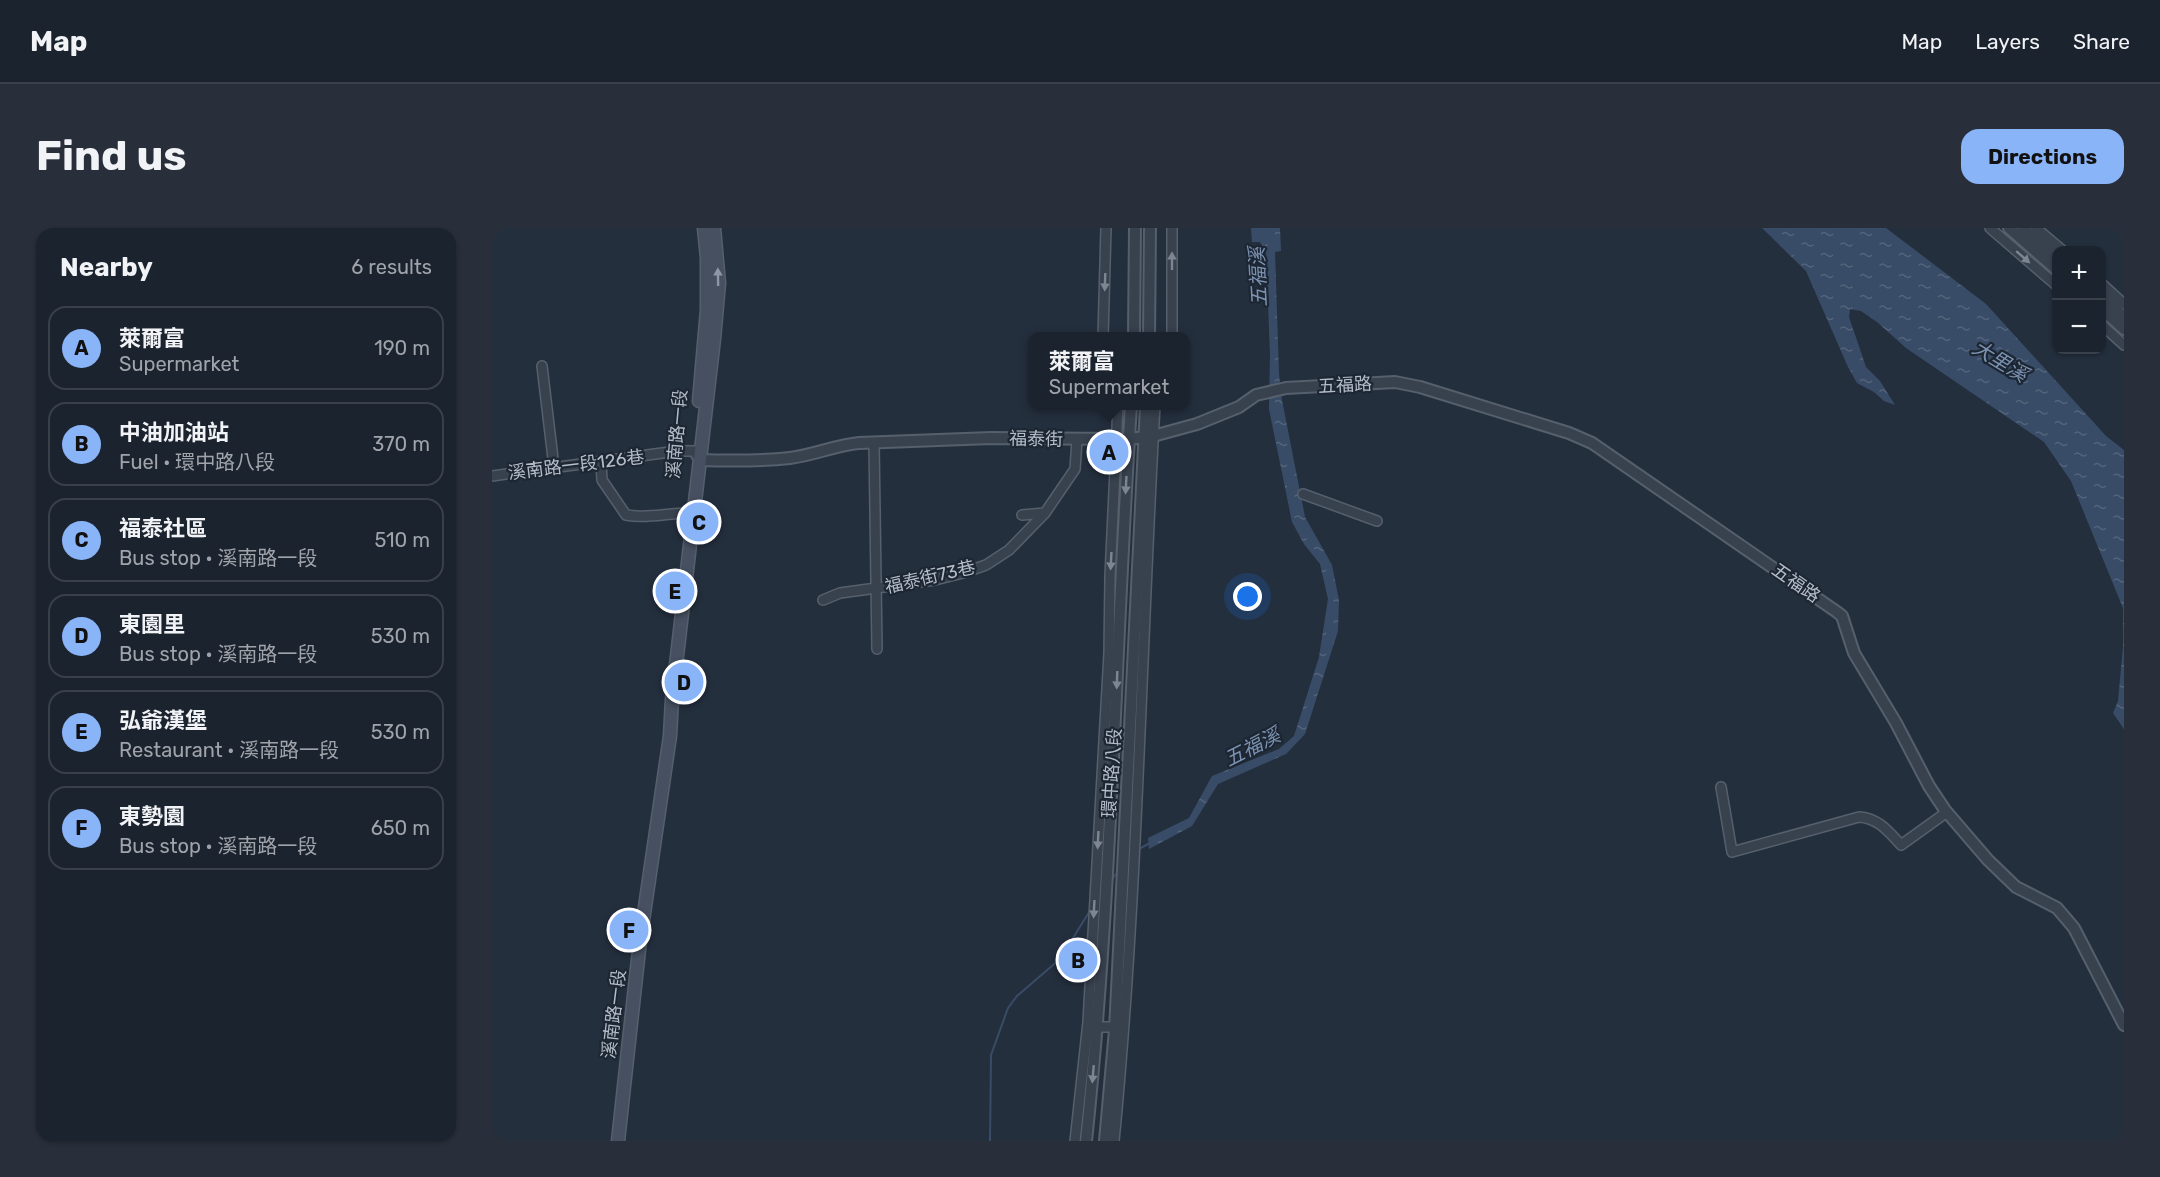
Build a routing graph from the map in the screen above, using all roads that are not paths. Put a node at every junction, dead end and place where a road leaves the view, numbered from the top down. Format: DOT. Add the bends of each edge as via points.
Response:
graph roads {
  1 [pos="704,228"];
  2 [pos="714,228"];
  3 [pos="1106,228"];
  4 [pos="1135,228"];
  5 [pos="1150,228"];
  6 [pos="1172,228"];
  7 [pos="1990,228"];
  8 [pos="2009,228"];
  9 [pos="2023,228"];
  10 [pos="2036,228"];
  11 [pos="2057,246"];
  12 [pos="2052,253"];
  13 [pos="2052,266"];
  14 [pos="2052,282"];
  15 [pos="2106,291"];
  16 [pos="2106,293"];
  17 [pos="2124,304"];
  18 [pos="2106,313"];
  19 [pos="2124,317"];
  20 [pos="2106,329"];
  21 [pos="2124,329"];
  22 [pos="1103,332"];
  23 [pos="1134,332"];
  24 [pos="1149,332"];
  25 [pos="1172,332"];
  26 [pos="2124,345"];
  27 [pos="542,366"];
  28 [pos="1261,393"];
  29 [pos="1118,410"];
  30 [pos="1131,410"];
  31 [pos="1146,410"];
  32 [pos="1154,410"];
  33 [pos="1149,436"];
  34 [pos="1129,439"];
  35 [pos="1077,440"];
  36 [pos="1117,440"];
  37 [pos="874,442"];
  38 [pos="698,456"];
  39 [pos="601,462"];
  40 [pos="554,467"];
  41 [pos="492,476"];
  42 [pos="1303,494"];
  43 [pos="690,509"];
  44 [pos="1045,513"];
  45 [pos="1022,514"];
  46 [pos="1377,521"];
  47 [pos="877,589"];
  48 [pos="823,600"];
  49 [pos="877,649"];
  50 [pos="1721,787"];
  51 [pos="1947,812"];
  52 [pos="1100,889"];
  53 [pos="2124,1025"];
  54 [pos="1092,1027"];
  55 [pos="1119,1027"];
  56 [pos="618,1141"];
  57 [pos="1075,1141"];
  58 [pos="1086,1141"];
  59 [pos="1105,1141"];
  60 [pos="1114,1141"];
  1 -- 38 [label="main road, 溪南路一段" via="707,310"];
  38 -- 2 [label="main road, 溪南路一段, one-way" via="719,283"];
  3 -- 22 [label="street, one-way"];
  4 -- 23 [label="street"];
  5 -- 24 [label="street"];
  25 -- 6 [label="street, one-way"];
  7 -- 14 [label="street, one-way"];
  8 -- 13 [label="street"];
  9 -- 12 [label="street"];
  10 -- 11 [label="street"];
  15 -- 17 [label="street"];
  16 -- 19 [label="street"];
  18 -- 21 [label="street"];
  20 -- 26 [label="street"];
  27 -- 40 [label="street"];
  28 -- 33 [label="street, 福泰街" via="1239,407 1197,424"];
  28 -- 51 [label="street, 五福路" via="1395,382 1592,443 1842,616 1854,653"];
  29 -- 36 [label="street, 環中路八段"];
  30 -- 34 [label="street, 環中路八段"];
  31 -- 33 [label="street, 環中路八段"];
  32 -- 33 [label="street, 環中路八段"];
  33 -- 34 [label="street, 福泰街"];
  33 -- 55 [label="street, 環中路八段"];
  34 -- 36 [label="street, 福泰街"];
  34 -- 52 [label="street, 環中路八段, one-way" via="1114,751 1106,862"];
  35 -- 36 [label="street, 福泰街"];
  35 -- 37 [label="street, 福泰街"];
  35 -- 44 [label="street, 福泰街73巷" via="1075,469"];
  36 -- 52 [label="street, 環中路八段, one-way"];
  37 -- 38 [label="street, 福泰街" via="842,444 790,458"];
  37 -- 47 [label="street"];
  38 -- 39 [label="street, 溪南路一段126巷" via="677,452"];
  38 -- 43 [label="main road, 溪南路一段"];
  39 -- 40 [label="street, 溪南路一段126巷"];
  39 -- 43 [label="street" via="602,480 626,515 640,518"];
  40 -- 41 [label="street, 溪南路一段126巷"];
  42 -- 46 [label="street"];
  43 -- 56 [label="main road, 溪南路一段" via="672,714 640,941"];
  44 -- 45 [label="street"];
  44 -- 47 [label="street, 福泰街73巷" via="1009,550 986,565 935,580"];
  47 -- 48 [label="street, 福泰街73巷" via="840,593"];
  47 -- 49 [label="street"];
  50 -- 51 [label="street" via="1732,852 1859,817 1872,818 1901,845"];
  51 -- 53 [label="street, 五福路" via="2016,887 2066,916"];
  52 -- 54 [label="street, 環中路八段"];
  52 -- 54 [label="street, 環中路八段, one-way" via="1093,931"];
  54 -- 55 [label="street"];
  54 -- 57 [label="street, 環中路八段"];
  54 -- 58 [label="street, 環中路八段, one-way"];
  55 -- 59 [label="street, 環中路八段"];
  55 -- 60 [label="street, 環中路八段"];
}
